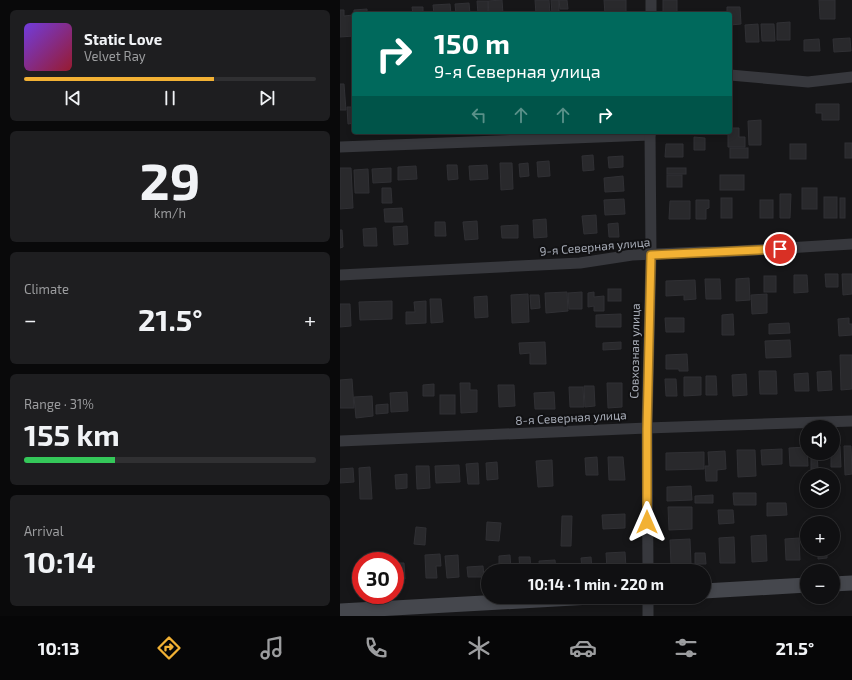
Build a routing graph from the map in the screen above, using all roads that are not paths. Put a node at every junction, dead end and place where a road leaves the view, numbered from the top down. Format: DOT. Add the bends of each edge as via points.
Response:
graph roads {
  1 [pos="652,0"];
  2 [pos="651,12"];
  3 [pos="732,75"];
  4 [pos="852,77"];
  5 [pos="650,134"];
  6 [pos="340,147"];
  7 [pos="852,244"];
  8 [pos="651,255"];
  9 [pos="340,275"];
  10 [pos="852,421"];
  11 [pos="647,428"];
  12 [pos="340,441"];
  13 [pos="648,564"];
  14 [pos="852,583"];
  15 [pos="840,584"];
  16 [pos="800,585"];
  17 [pos="711,591"];
  18 [pos="481,603"];
  19 [pos="648,604"];
  20 [pos="340,611"];
  21 [pos="648,616"];
  1 -- 2 [label="street"];
  3 -- 4 [label="street" via="808,82"];
  5 -- 6 [label="street"];
  5 -- 8 [label="street, Совхозная улица"];
  7 -- 8 [label="street, 9-я Северная улица"];
  8 -- 9 [label="street, 9-я Северная улица" via="624,256 580,263"];
  8 -- 11 [label="street, Совхозная улица"];
  10 -- 11 [label="street, 8-я Северная улица"];
  11 -- 12 [label="street, 8-я Северная улица"];
  11 -- 13 [label="street, Совхозная улица"];
  14 -- 15 [label="main road"];
  16 -- 17 [label="main road"];
  18 -- 20 [label="main road"];
  19 -- 21 [label="street"];
}
